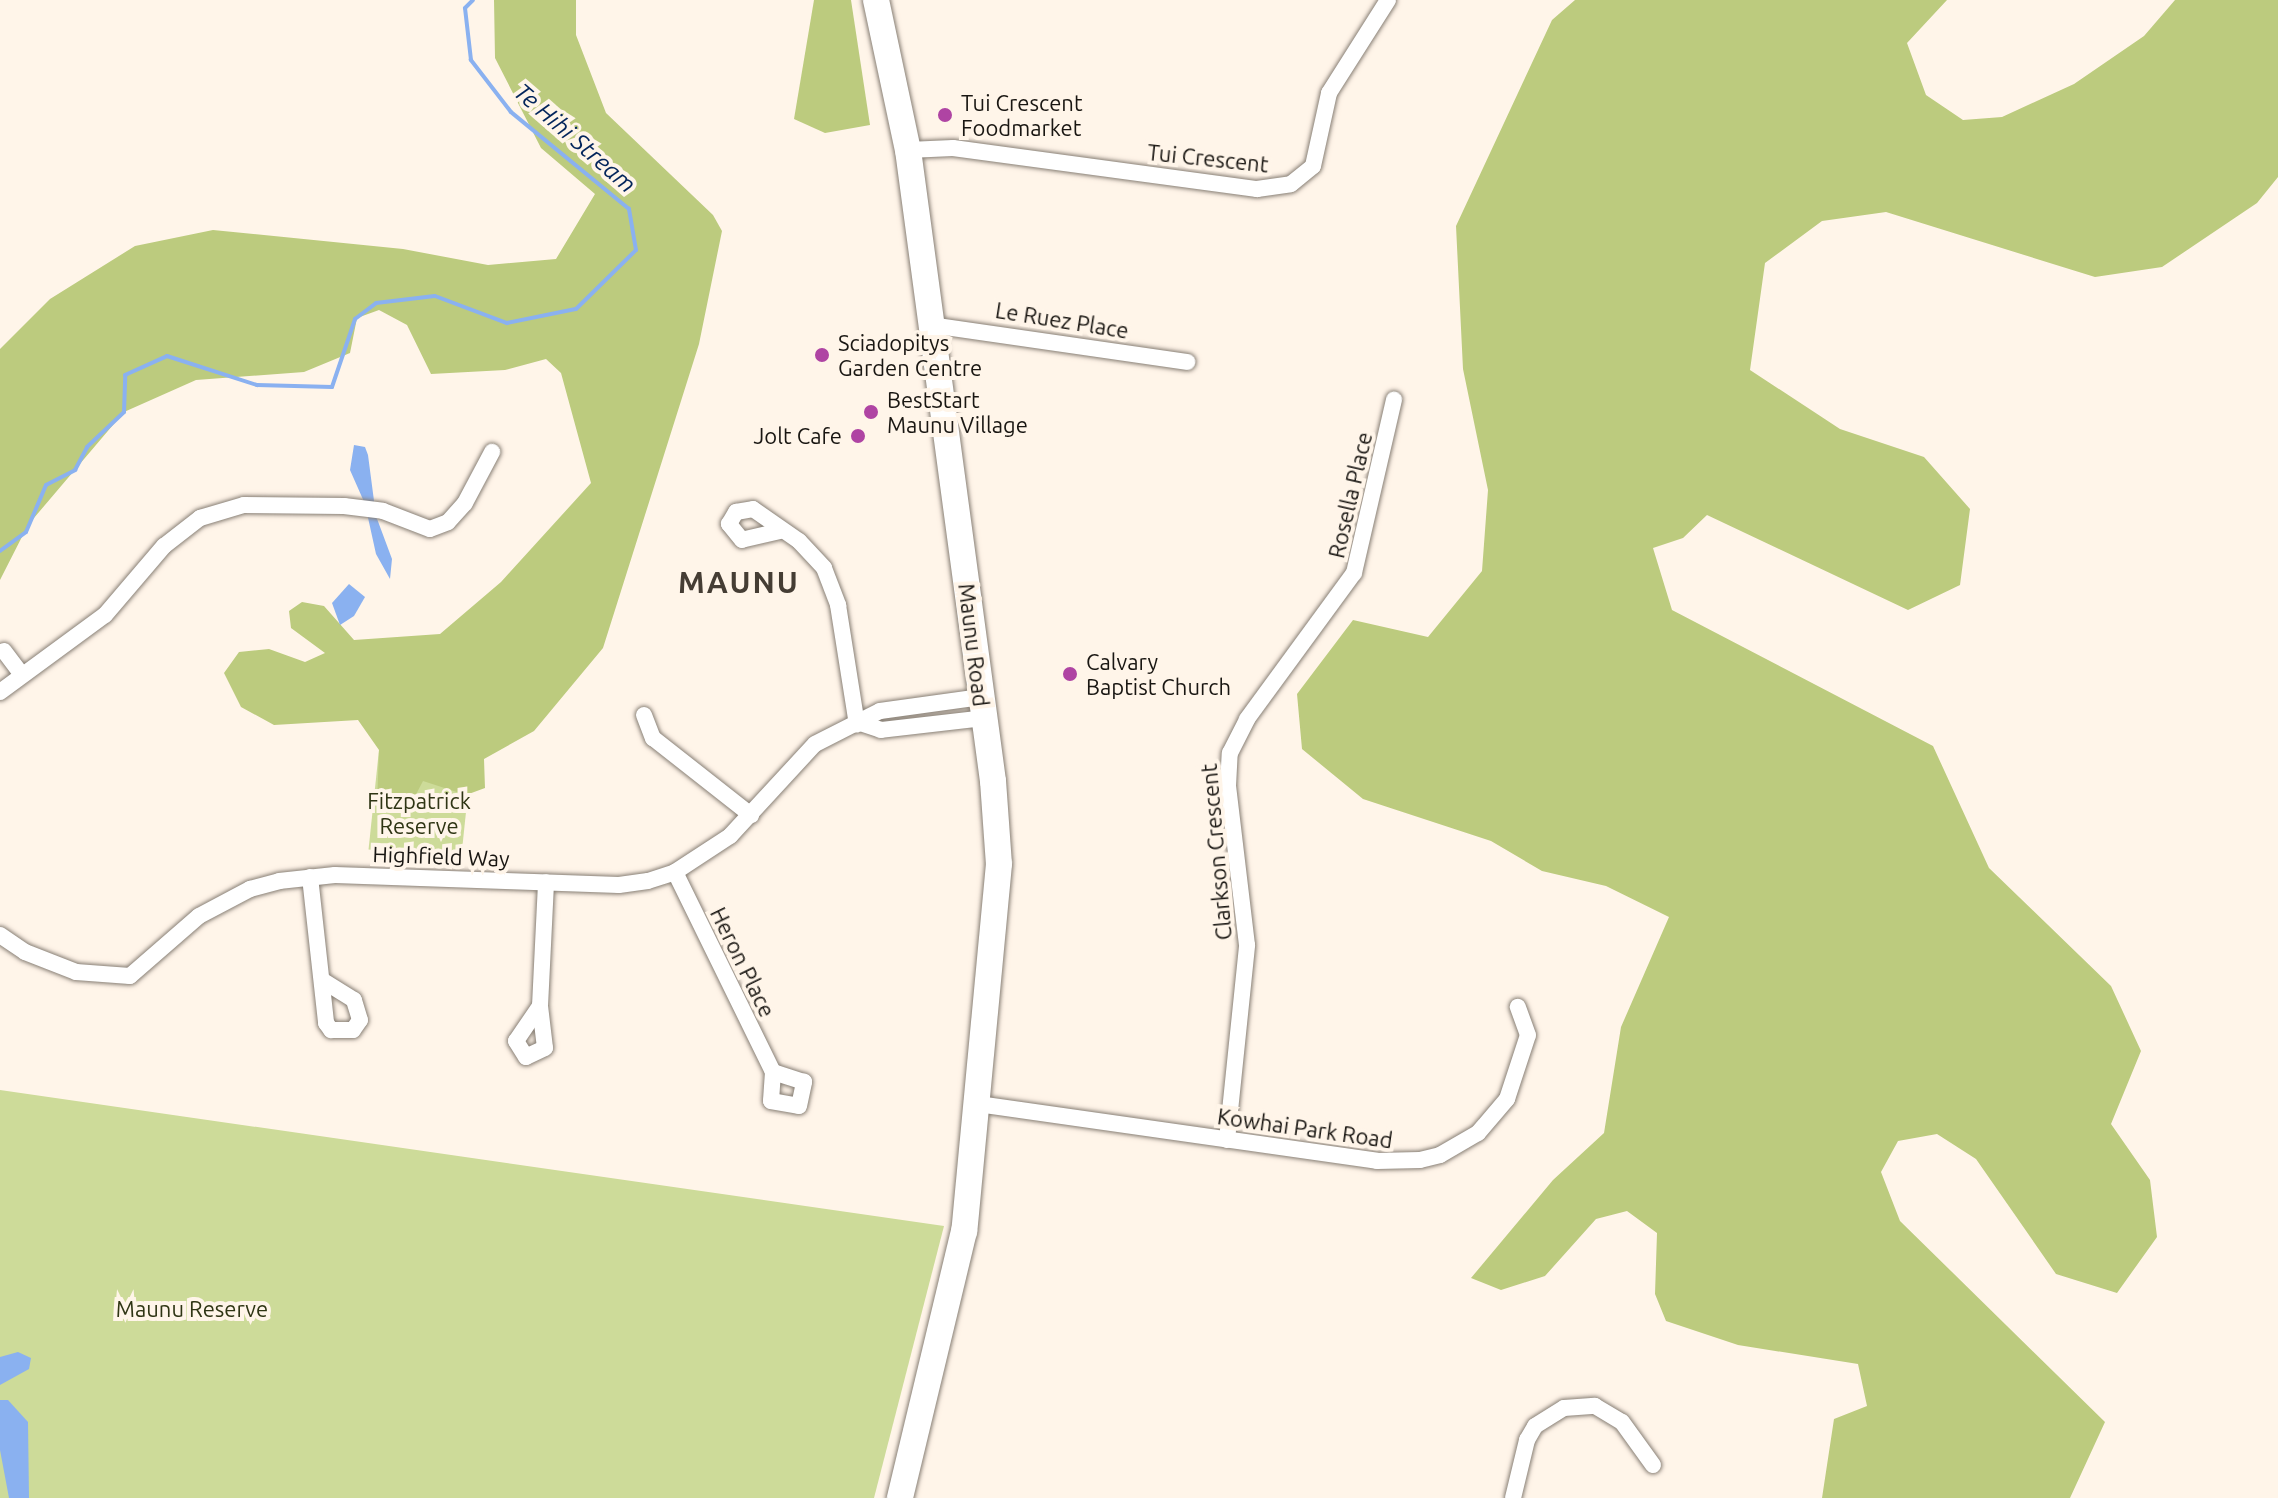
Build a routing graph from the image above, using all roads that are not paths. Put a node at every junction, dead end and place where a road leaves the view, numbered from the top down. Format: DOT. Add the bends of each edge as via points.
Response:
graph roads {
  1 [pos="876,0"];
  2 [pos="1388,0"];
  3 [pos="908,150"];
  4 [pos="931,325"];
  5 [pos="1187,362"];
  6 [pos="1394,400"];
  7 [pos="492,452"];
  8 [pos="780,531"];
  9 [pos="1339,595"];
  10 [pos="4,651"];
  11 [pos="20,672"];
  12 [pos="0,692"];
  13 [pos="982,707"];
  14 [pos="644,715"];
  15 [pos="860,724"];
  16 [pos="751,815"];
  17 [pos="675,872"];
  18 [pos="310,877"];
  19 [pos="546,882"];
  20 [pos="0,935"];
  21 [pos="324,981"];
  22 [pos="540,1006"];
  23 [pos="1518,1007"];
  24 [pos="773,1072"];
  25 [pos="978,1104"];
  26 [pos="1227,1140"];
  27 [pos="1653,1465"];
  28 [pos="900,1498"];
  29 [pos="1513,1498"];
  1 -- 3 [label="main road, Maunu Road"];
  2 -- 3 [label="street, Tui Crescent" via="1329,93 1313,166 1291,184 1257,189 953,148"];
  3 -- 4 [label="main road, Maunu Road"];
  4 -- 5 [label="street, Le Ruez Place"];
  4 -- 13 [label="main road, Maunu Road"];
  6 -- 9 [label="street, Rosella Place" via="1363,553"];
  7 -- 11 [label="street" via="465,503 448,522 430,529 383,511 324,506 244,505 200,518 164,546 105,615"];
  8 -- 15 [label="street" via="812,552 833,583"];
  9 -- 26 [label="street, Clarkson Crescent" via="1236,735 1230,753 1228,786 1247,945"];
  10 -- 11 [label="street"];
  11 -- 12 [label="street"];
  13 -- 15 [label="street" via="881,730"];
  13 -- 25 [label="main road, Maunu Road" via="999,864"];
  14 -- 16 [label="street" via="653,738"];
  15 -- 16 [label="street, Highfield Way" via="799,756"];
  16 -- 17 [label="street, Highfield Way"];
  17 -- 19 [label="street, Highfield Way" via="619,885"];
  17 -- 24 [label="street, Heron Place"];
  18 -- 19 [label="street, Highfield Way"];
  18 -- 20 [label="street, Highfield Way" via="250,889 224,901 130,976 76,972 25,952"];
  18 -- 21 [label="street"];
  19 -- 22 [label="street"];
  23 -- 26 [label="street, Kowhai Park Road" via="1528,1035 1507,1099 1478,1133 1440,1155 1398,1163"];
  25 -- 26 [label="street, Kowhai Park Road"];
  25 -- 28 [label="main road, Maunu Road" via="964,1231"];
  27 -- 29 [label="street" via="1622,1422 1595,1406 1564,1408 1535,1426 1527,1440"];
}
